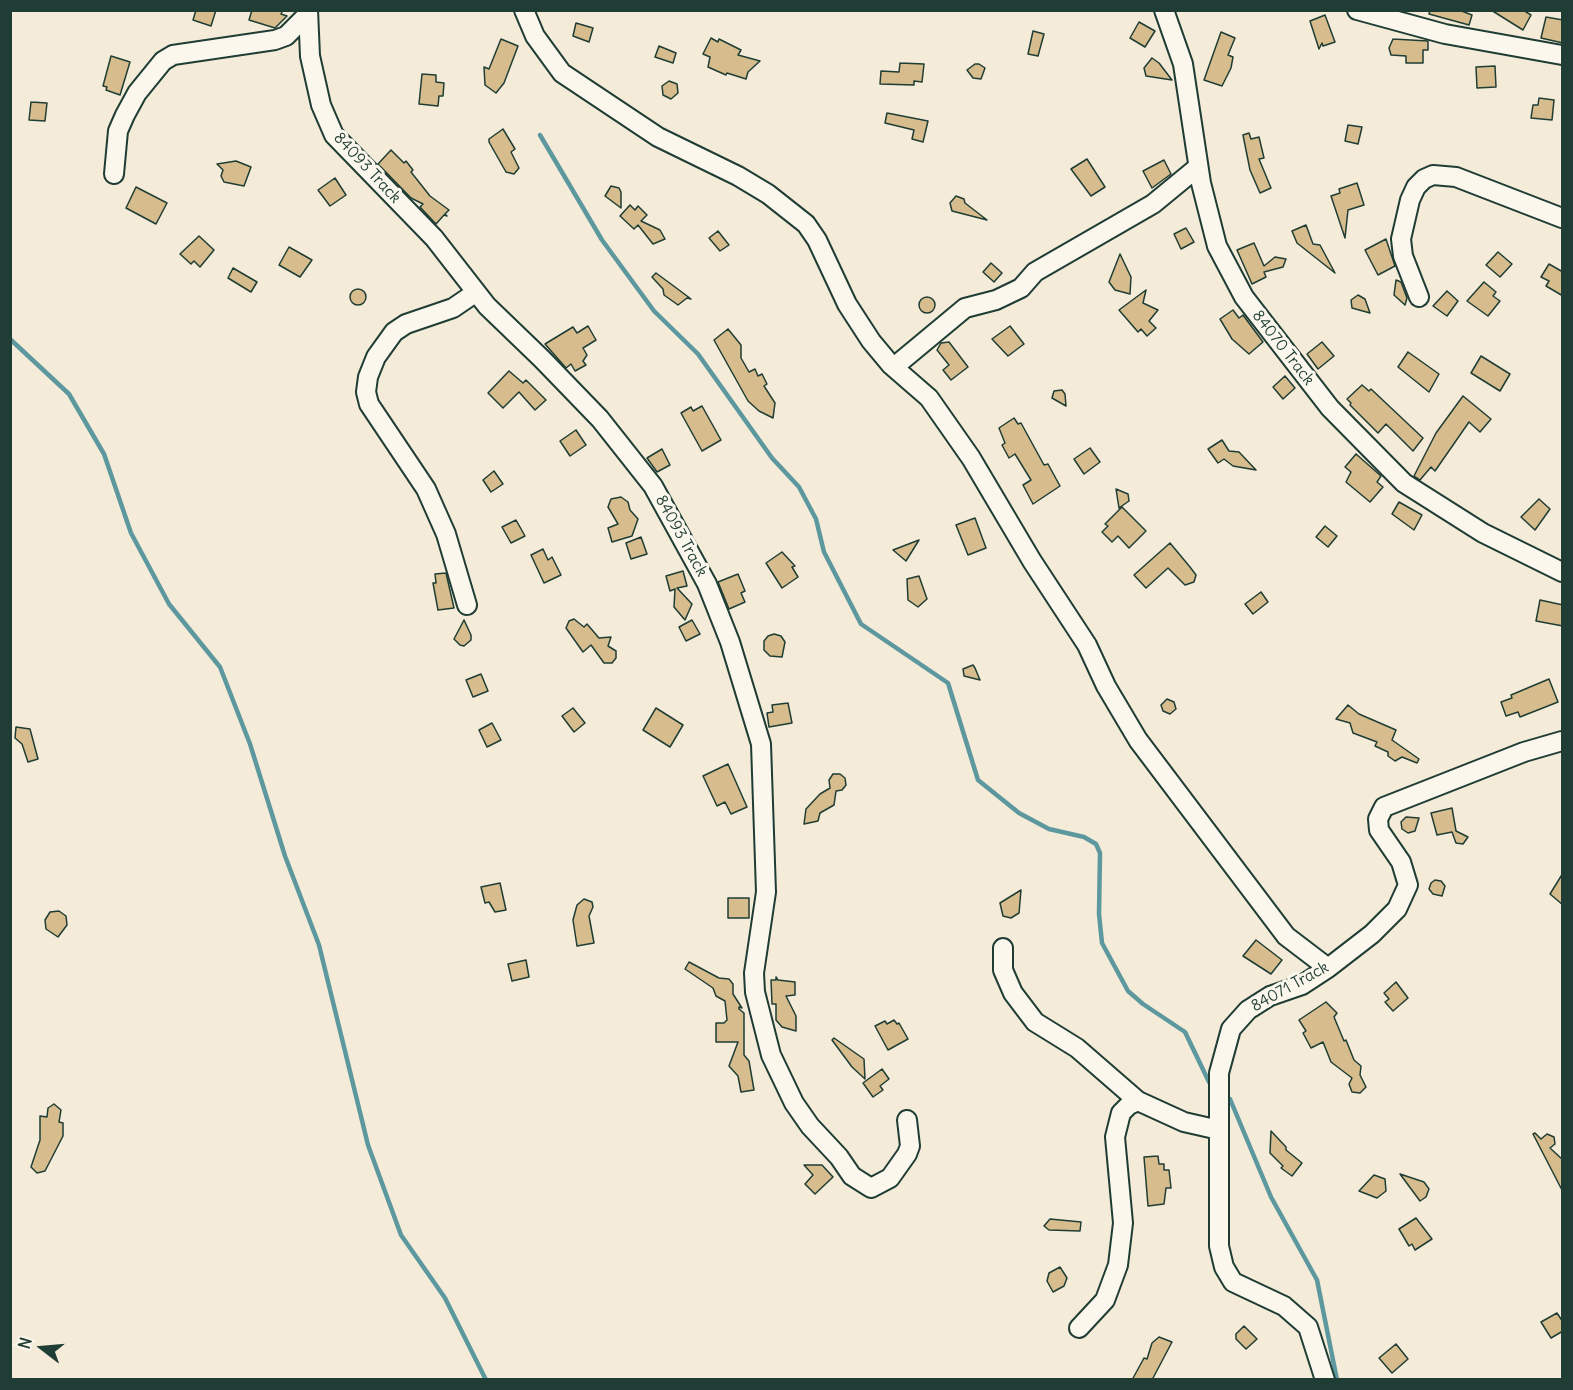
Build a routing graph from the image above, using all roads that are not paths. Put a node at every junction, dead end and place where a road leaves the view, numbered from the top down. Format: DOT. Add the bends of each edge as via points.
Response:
graph roads {
  1 [pos="524,10"];
  2 [pos="1164,10"];
  3 [pos="1368,12"];
  4 [pos="307,13"];
  5 [pos="1563,55"];
  6 [pos="1198,166"];
  7 [pos="114,174"];
  8 [pos="1563,218"];
  9 [pos="475,293"];
  10 [pos="1419,297"];
  11 [pos="894,367"];
  12 [pos="1563,572"];
  13 [pos="467,605"];
  14 [pos="1563,741"];
  15 [pos="1003,948"];
  16 [pos="1328,968"];
  17 [pos="1138,1101"];
  18 [pos="907,1120"];
  19 [pos="1219,1130"];
  20 [pos="1079,1328"];
  21 [pos="1325,1380"];
  1 -- 11 [label="street" via="535,36 562,73 658,137 758,188 806,224 847,304 882,356"];
  2 -- 6 [label="street, 84070 Track" via="1183,64"];
  3 -- 5 [label="street" via="1445,34"];
  4 -- 7 [label="street" via="286,36 275,40 173,56 163,61 137,93 118,131"];
  4 -- 9 [label="street, 84093 Track" via="310,56 321,105 334,135 434,238"];
  6 -- 11 [label="street" via="1154,204 1035,272 1021,288 965,308"];
  6 -- 12 [label="street, 84070 Track" via="1217,246 1244,297 1330,408 1404,483 1484,533"];
  8 -- 10 [label="street" via="1444,174 1424,179 1410,200 1401,239 1403,256"];
  9 -- 13 [label="street" via="453,308 394,332 376,357 366,392 369,404 426,489 446,534"];
  9 -- 18 [label="street, 84093 Track" via="607,428 653,486 707,584 730,642 761,744 766,892 754,973 762,1026 794,1103 852,1176 866,1187 881,1185 890,1178 907,1154"];
  11 -- 16 [label="street" via="930,398 954,431 1087,645 1138,740 1286,936"];
  14 -- 16 [label="street, 84071 Track" via="1524,752 1384,807 1378,819 1379,830 1406,872 1405,896 1372,934"];
  15 -- 17 [label="street" via="1003,970 1025,1011 1035,1022 1077,1048"];
  16 -- 19 [label="street, 84071 Track" via="1302,985 1270,996 1238,1018 1224,1050 1220,1073"];
  17 -- 19 [label="street" via="1184,1122"];
  17 -- 20 [label="street" via="1121,1113 1115,1137 1123,1223 1118,1265 1105,1300"];
  19 -- 21 [label="street, 84071 Track" via="1219,1246 1226,1274 1233,1282 1284,1306 1303,1320 1316,1345"];
}
